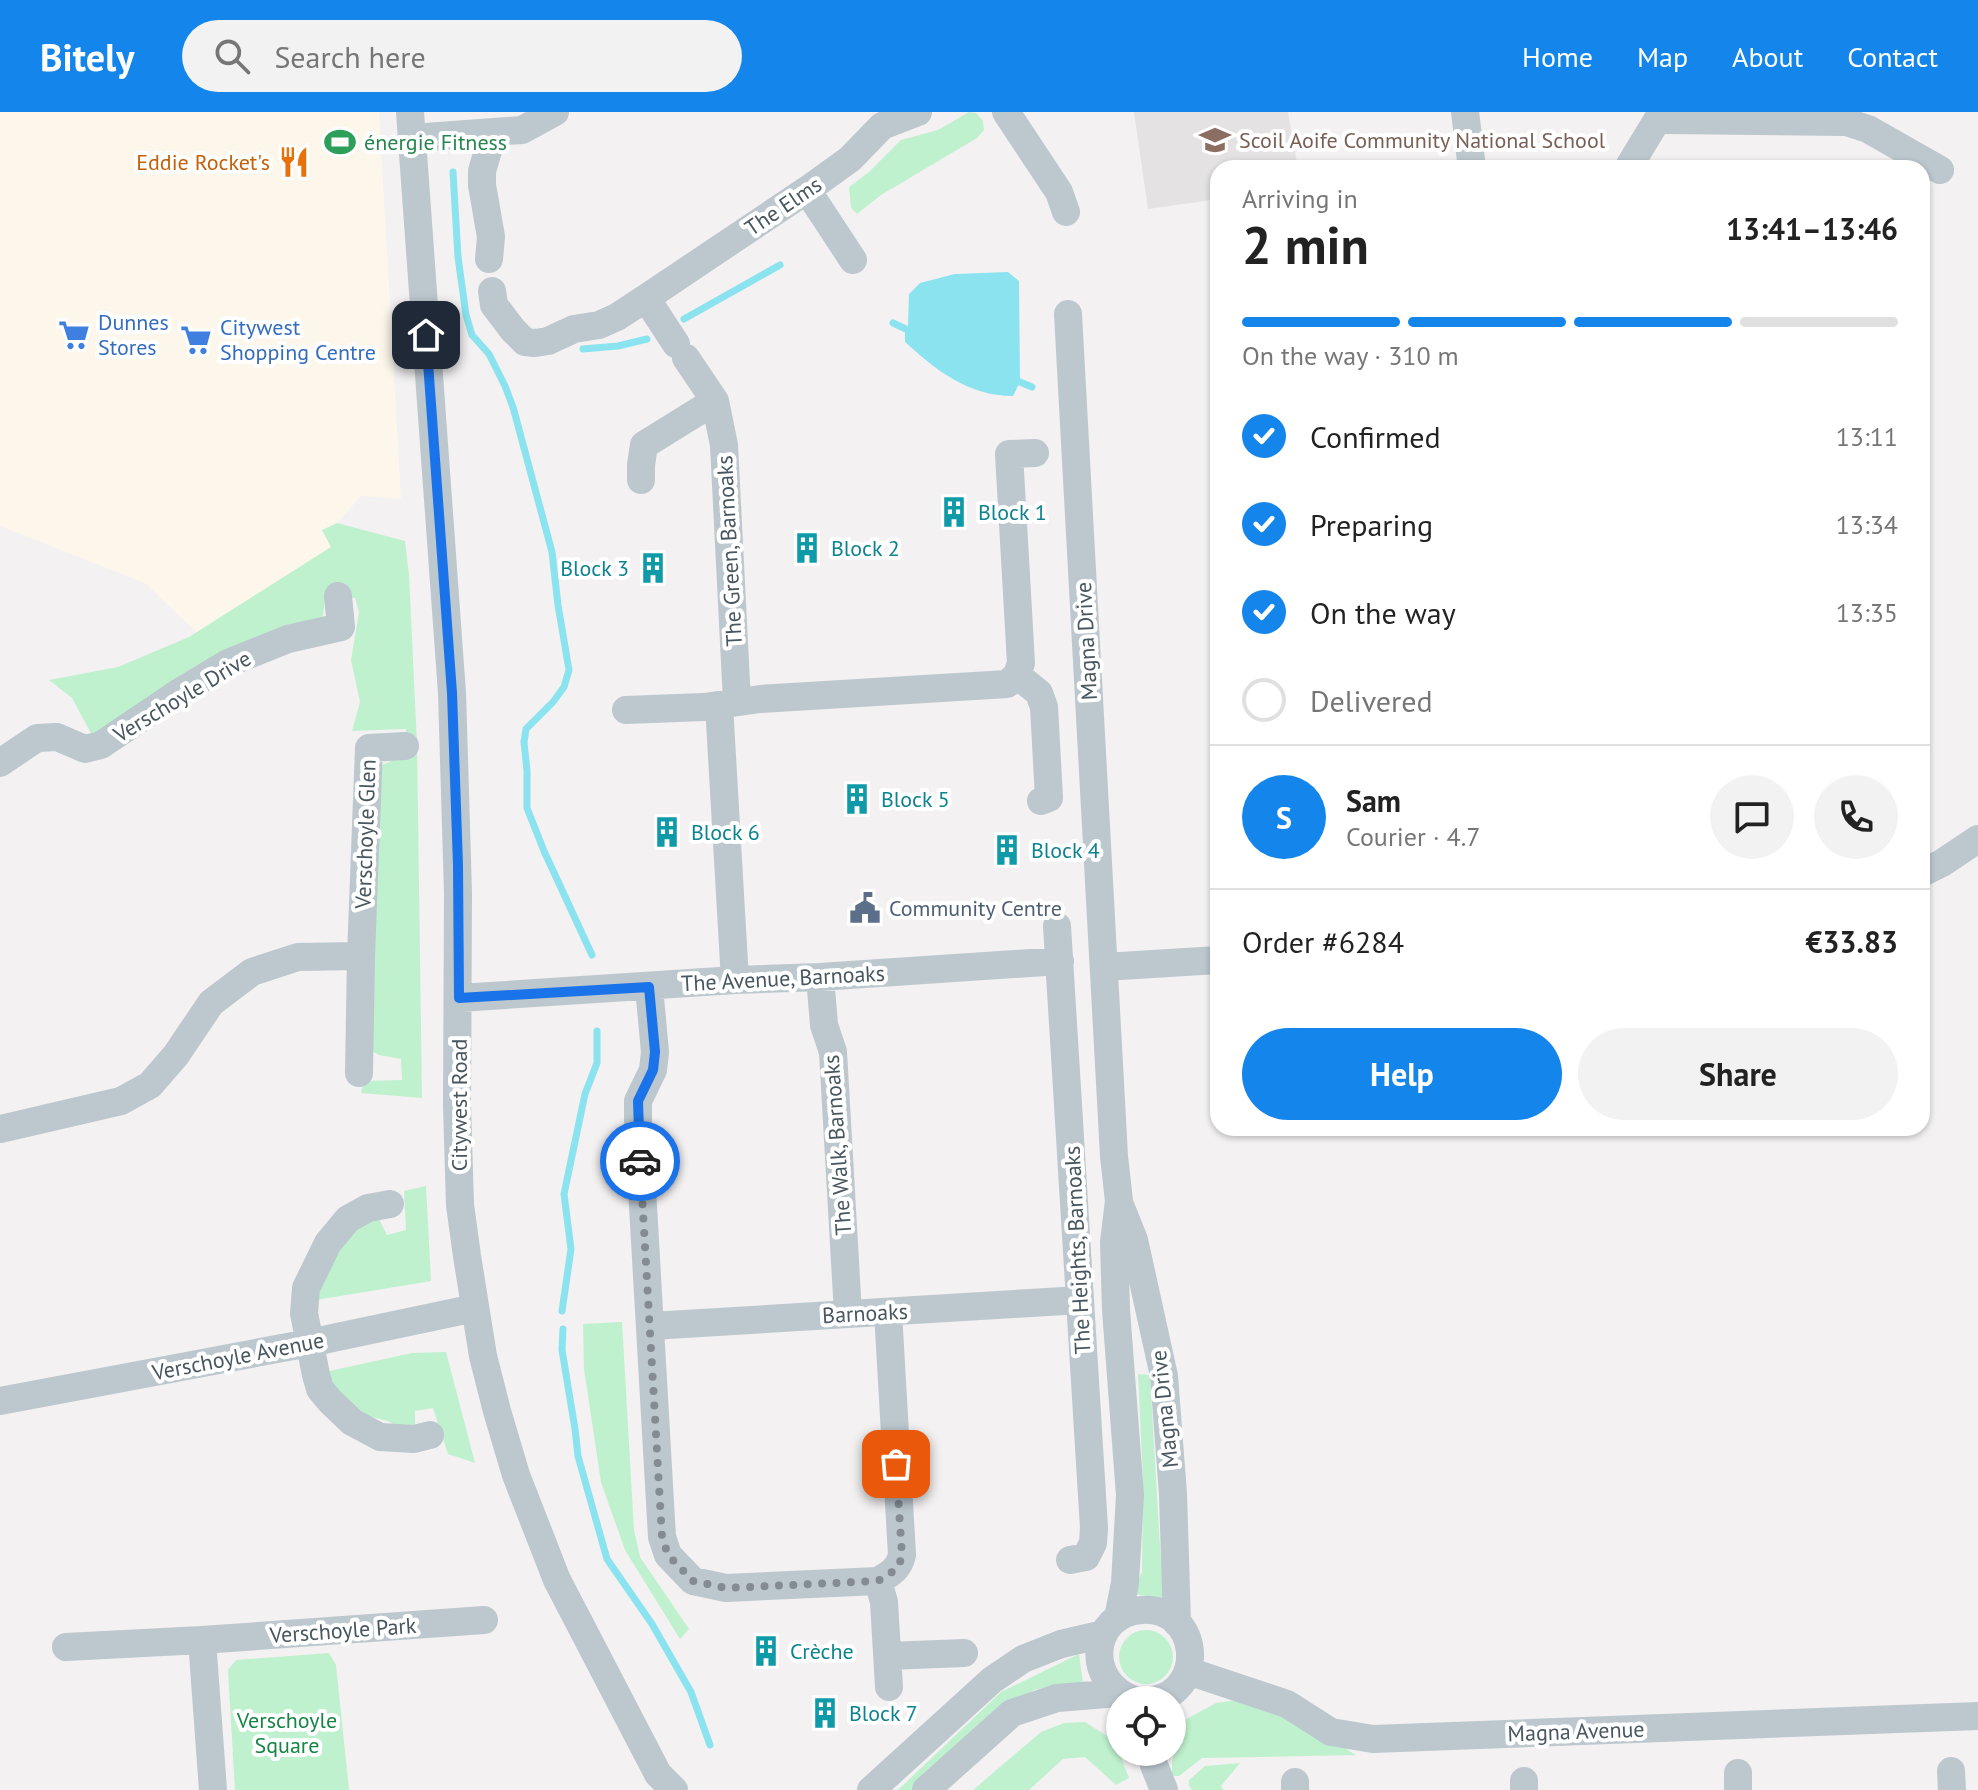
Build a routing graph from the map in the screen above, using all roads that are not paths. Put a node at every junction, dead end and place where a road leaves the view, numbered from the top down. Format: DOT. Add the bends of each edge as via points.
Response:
graph roads {
  1 [pos="555,112"];
  2 [pos="918,112"];
  3 [pos="1006,112"];
  4 [pos="1465,112"];
  5 [pos="1661,114"];
  6 [pos="877,119"];
  7 [pos="411,125"];
  8 [pos="476,126"];
  9 [pos="1471,160"];
  10 [pos="1633,160"];
  11 [pos="1922,160"];
  12 [pos="1930,164"];
  13 [pos="1940,170"];
  14 [pos="807,190"];
  15 [pos="1066,212"];
  16 [pos="489,259"];
  17 [pos="853,260"];
  18 [pos="492,291"];
  19 [pos="646,298"];
  20 [pos="1068,314"];
  21 [pos="715,401"];
  22 [pos="1035,453"];
  23 [pos="641,480"];
  24 [pos="338,596"];
  25 [pos="1017,675"];
  26 [pos="728,704"];
  27 [pos="626,710"];
  28 [pos="405,746"];
  29 [pos="0,763"];
  30 [pos="1041,801"];
  31 [pos="1978,839"];
  32 [pos="1930,869"];
  33 [pos="1057,926"];
  34 [pos="361,956"];
  35 [pos="1210,960"];
  36 [pos="1060,961"];
  37 [pos="1104,967"];
  38 [pos="820,977"];
  39 [pos="735,980"];
  40 [pos="649,987"];
  41 [pos="459,998"];
  42 [pos="359,1073"];
  43 [pos="0,1129"];
  44 [pos="1119,1201"];
  45 [pos="390,1204"];
  46 [pos="1080,1300"];
  47 [pos="475,1308"];
  48 [pos="888,1312"];
  49 [pos="848,1314"];
  50 [pos="651,1326"];
  51 [pos="309,1343"];
  52 [pos="0,1401"];
  53 [pos="430,1435"];
  54 [pos="1070,1560"];
  55 [pos="878,1581"];
  56 [pos="484,1620"];
  57 [pos="1177,1623"];
  58 [pos="1111,1626"];
  59 [pos="202,1640"];
  60 [pos="66,1647"];
  61 [pos="964,1653"];
  62 [pos="888,1656"];
  63 [pos="1188,1671"];
  64 [pos="1112,1686"];
  65 [pos="1178,1686"];
  66 [pos="889,1687"];
  67 [pos="1106,1697"];
  68 [pos="1978,1716"];
  69 [pos="1154,1766"];
  70 [pos="665,1785"];
  71 [pos="213,1790"];
  72 [pos="871,1790"];
  73 [pos="926,1790"];
  74 [pos="1164,1790"];
  1 -- 8 [label="street" via="522,130"];
  2 -- 6 [label="street, The Elms"];
  3 -- 15 [label="street" via="1059,192"];
  4 -- 9 [label="street"];
  5 -- 10 [label="street"];
  5 -- 11 [label="street" via="1668,120 1846,122"];
  6 -- 14 [label="street, The Elms" via="850,159"];
  7 -- 8 [label="street"];
  7 -- 41 [label="street, Citywest Road" via="452,693"];
  8 -- 16 [label="street" via="489,147 482,171"];
  12 -- 13 [label="street"];
  14 -- 17 [label="street"];
  14 -- 19 [label="street, The Elms"];
  18 -- 19 [label="street, The Elms" via="494,305 513,330 525,342 535,343 599,325"];
  19 -- 21 [label="street, The Green, Barnoaks"];
  20 -- 37 [label="street, Magna Drive"];
  21 -- 23 [label="street" via="644,445"];
  21 -- 26 [label="street, The Green, Barnoaks" via="724,445"];
  22 -- 25 [label="street" via="1009,454 1021,663"];
  24 -- 29 [label="street, Verschoyle Drive" via="341,627 288,639 228,663 101,745 85,749 57,737 37,738"];
  25 -- 26 [label="street" via="1007,684"];
  25 -- 30 [label="street" via="1039,693 1044,707 1049,798"];
  26 -- 27 [label="street"];
  26 -- 39 [label="street, The Green, Barnoaks"];
  28 -- 34 [label="street, Verschoyle Glen" via="369,748"];
  31 -- 32 [label="street"];
  33 -- 36 [label="street, The Heights, Barnoaks"];
  34 -- 42 [label="street, Verschoyle Glen"];
  34 -- 43 [label="street" via="298,957 252,972 211,1003 150,1085 121,1101"];
  35 -- 37 [label="street"];
  36 -- 38 [label="street, The Avenue, Barnoaks"];
  36 -- 46 [label="street, The Heights, Barnoaks"];
  37 -- 44 [label="street, Magna Drive"];
  38 -- 39 [label="street, The Avenue, Barnoaks"];
  38 -- 49 [label="street, The Walk, Barnoaks" via="824,1025 833,1052"];
  39 -- 40 [label="street, The Avenue, Barnoaks"];
  40 -- 41 [label="street, The Avenue, Barnoaks"];
  40 -- 50 [label="street" via="655,1052 653,1070 638,1101 638,1119"];
  41 -- 47 [label="street, Citywest Road" via="460,1205"];
  44 -- 57 [label="street, Magna Drive" via="1134,1240 1164,1376"];
  44 -- 58 [label="street, Magna Drive" via="1116,1310 1130,1495 1125,1583"];
  45 -- 51 [label="street" via="348,1219 328,1243 306,1288"];
  46 -- 48 [label="street, Barnoaks"];
  46 -- 54 [label="street, The Heights, Barnoaks" via="1094,1528 1086,1557"];
  47 -- 51 [label="street, Verschoyle Avenue"];
  47 -- 70 [label="street, Citywest Road" via="516,1475 557,1580"];
  48 -- 49 [label="street, Barnoaks"];
  48 -- 55 [label="street" via="902,1555 900,1565"];
  49 -- 50 [label="street, Barnoaks"];
  50 -- 55 [label="street" via="662,1537 668,1555 693,1581 726,1588"];
  51 -- 52 [label="street, Verschoyle Avenue"];
  51 -- 53 [label="street" via="320,1389 352,1422 380,1437"];
  55 -- 62 [label="street"];
  56 -- 59 [label="street, Verschoyle Park"];
  57 -- 58 [label="street" via="1155,1610 1142,1610 1129,1612"];
  57 -- 63 [label="street, Magna Drive" via="1190,1645"];
  58 -- 64 [label="street, Magna Drive" via="1099,1660"];
  58 -- 72 [label="street" via="1023,1659 992,1680"];
  59 -- 60 [label="street, Verschoyle Park"];
  59 -- 71 [label="street"];
  61 -- 62 [label="street"];
  62 -- 66 [label="street"];
  63 -- 65 [label="street"];
  63 -- 68 [label="street, Magna Avenue" via="1287,1704 1331,1732 1373,1739"];
  67 -- 73 [label="street" via="1057,1698 1012,1713"];
  69 -- 74 [label="street"];
}
